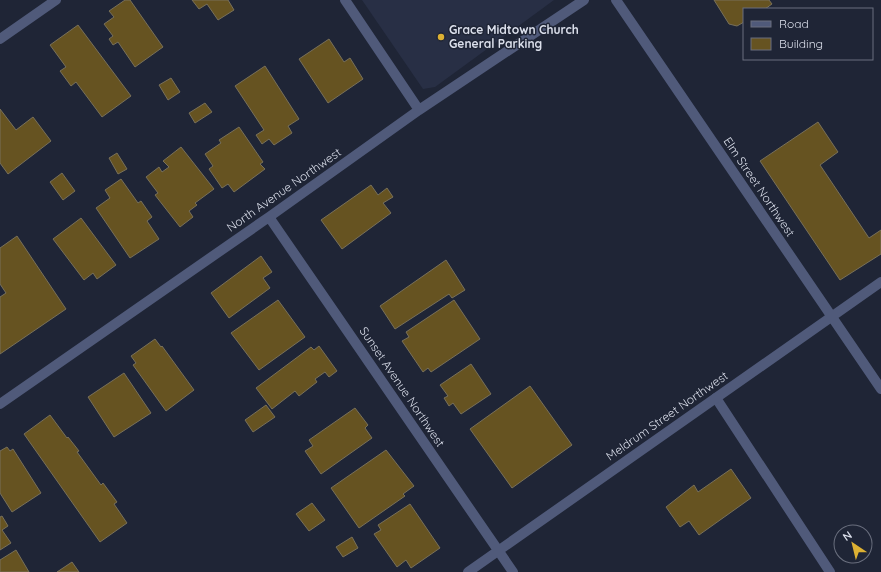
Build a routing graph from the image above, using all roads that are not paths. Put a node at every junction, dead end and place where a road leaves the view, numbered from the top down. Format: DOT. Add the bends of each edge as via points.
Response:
graph roads {
  1 [pos="345,0"];
  2 [pos="584,0"];
  3 [pos="616,0"];
  4 [pos="52,1"];
  5 [pos="0,39"];
  6 [pos="419,110"];
  7 [pos="269,217"];
  8 [pos="881,282"];
  9 [pos="831,317"];
  10 [pos="881,389"];
  11 [pos="716,398"];
  12 [pos="0,404"];
  13 [pos="498,551"];
  14 [pos="468,572"];
  15 [pos="512,572"];
  16 [pos="830,572"];
  1 -- 6 [label="street"];
  2 -- 6 [label="street, North Avenue Northwest"];
  3 -- 9 [label="street, Elm Street Northwest"];
  4 -- 5 [label="street"];
  6 -- 7 [label="street, North Avenue Northwest"];
  7 -- 12 [label="street, North Avenue Northwest"];
  7 -- 13 [label="street, Sunset Avenue Northwest"];
  8 -- 9 [label="street, Meldrum Street Northwest"];
  9 -- 10 [label="street, Elm Street Northwest"];
  9 -- 11 [label="street, Meldrum Street Northwest"];
  11 -- 13 [label="street, Meldrum Street Northwest"];
  11 -- 16 [label="street"];
  13 -- 14 [label="street, Meldrum Street Northwest"];
  13 -- 15 [label="street, Sunset Avenue Northwest"];
}
